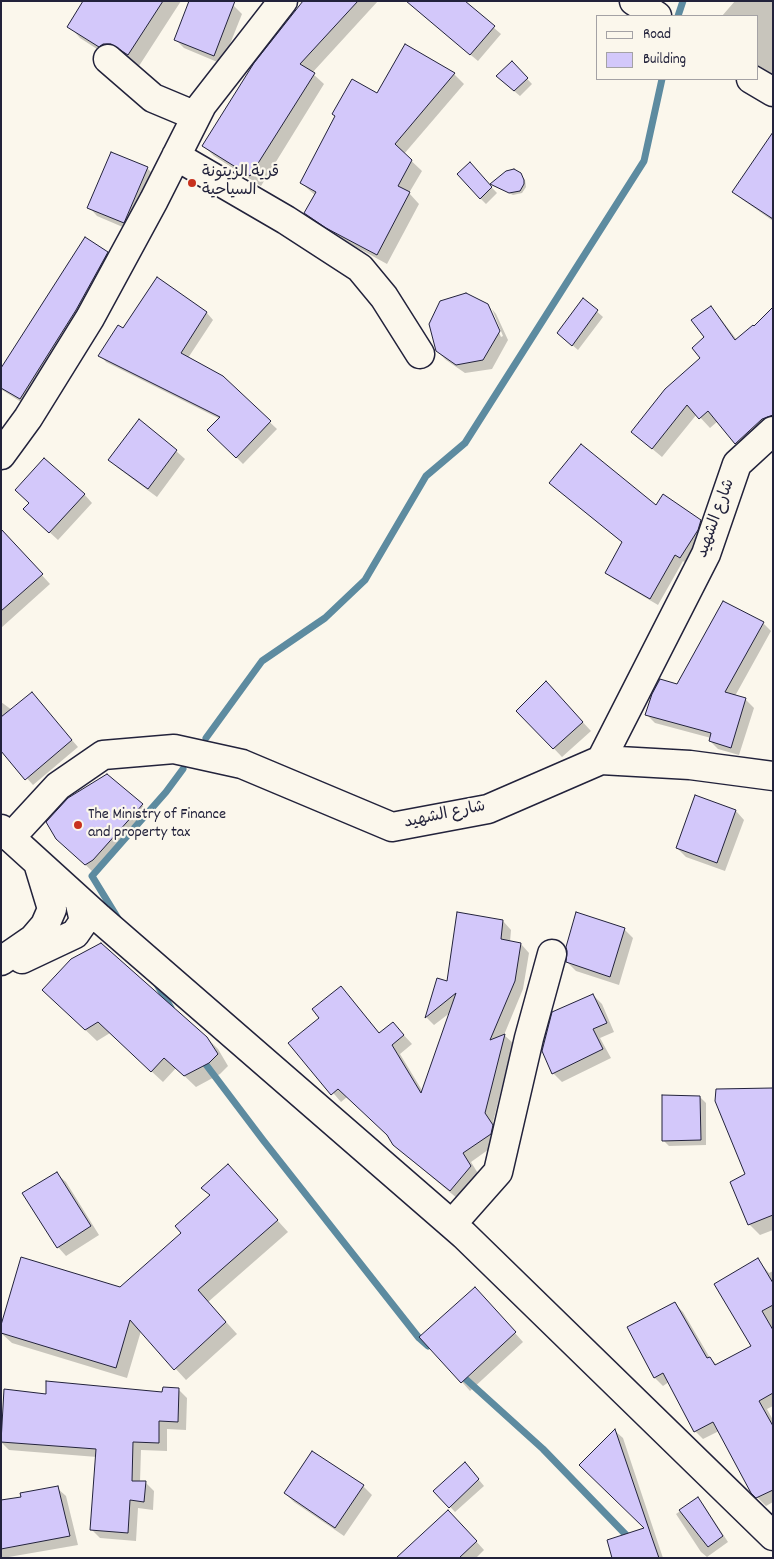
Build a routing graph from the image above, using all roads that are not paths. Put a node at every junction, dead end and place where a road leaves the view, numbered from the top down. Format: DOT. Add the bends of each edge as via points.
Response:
graph roads {
  1 [pos="284,1"];
  2 [pos="634,1"];
  3 [pos="655,15"];
  4 [pos="108,59"];
  5 [pos="196,116"];
  6 [pos="176,156"];
  7 [pos="420,354"];
  8 [pos="773,430"];
  9 [pos="1,456"];
  10 [pos="601,760"];
  11 [pos="773,776"];
  12 [pos="6,833"];
  13 [pos="38,863"];
  14 [pos="80,900"];
  15 [pos="75,934"];
  16 [pos="121,937"];
  17 [pos="552,954"];
  18 [pos="1,961"];
  19 [pos="1,966"];
  20 [pos="452,1224"];
  21 [pos="773,1536"];
  1 -- 5 [label="street"];
  2 -- 3 [label="street"];
  4 -- 5 [label="street" via="153,98"];
  5 -- 6 [label="street"];
  6 -- 7 [label="street" via="286,220 360,268 384,298"];
  6 -- 9 [label="street" via="90,318"];
  8 -- 10 [label="street, شارع الشهيد" via="737,464 706,554"];
  10 -- 11 [label="street" via="690,765"];
  10 -- 12 [label="street, شارع الشهيد" via="488,809 392,827 242,764 174,748 103,755 58,786"];
  12 -- 13 [label="street"];
  13 -- 14 [label="street"];
  13 -- 18 [label="street" via="52,909 33,940"];
  14 -- 15 [label="street" via="84,921"];
  14 -- 16 [label="street"];
  15 -- 16 [label="street"];
  15 -- 19 [label="street"];
  16 -- 20 [label="street"];
  17 -- 20 [label="street" via="498,1172"];
  20 -- 21 [label="street"];
}
